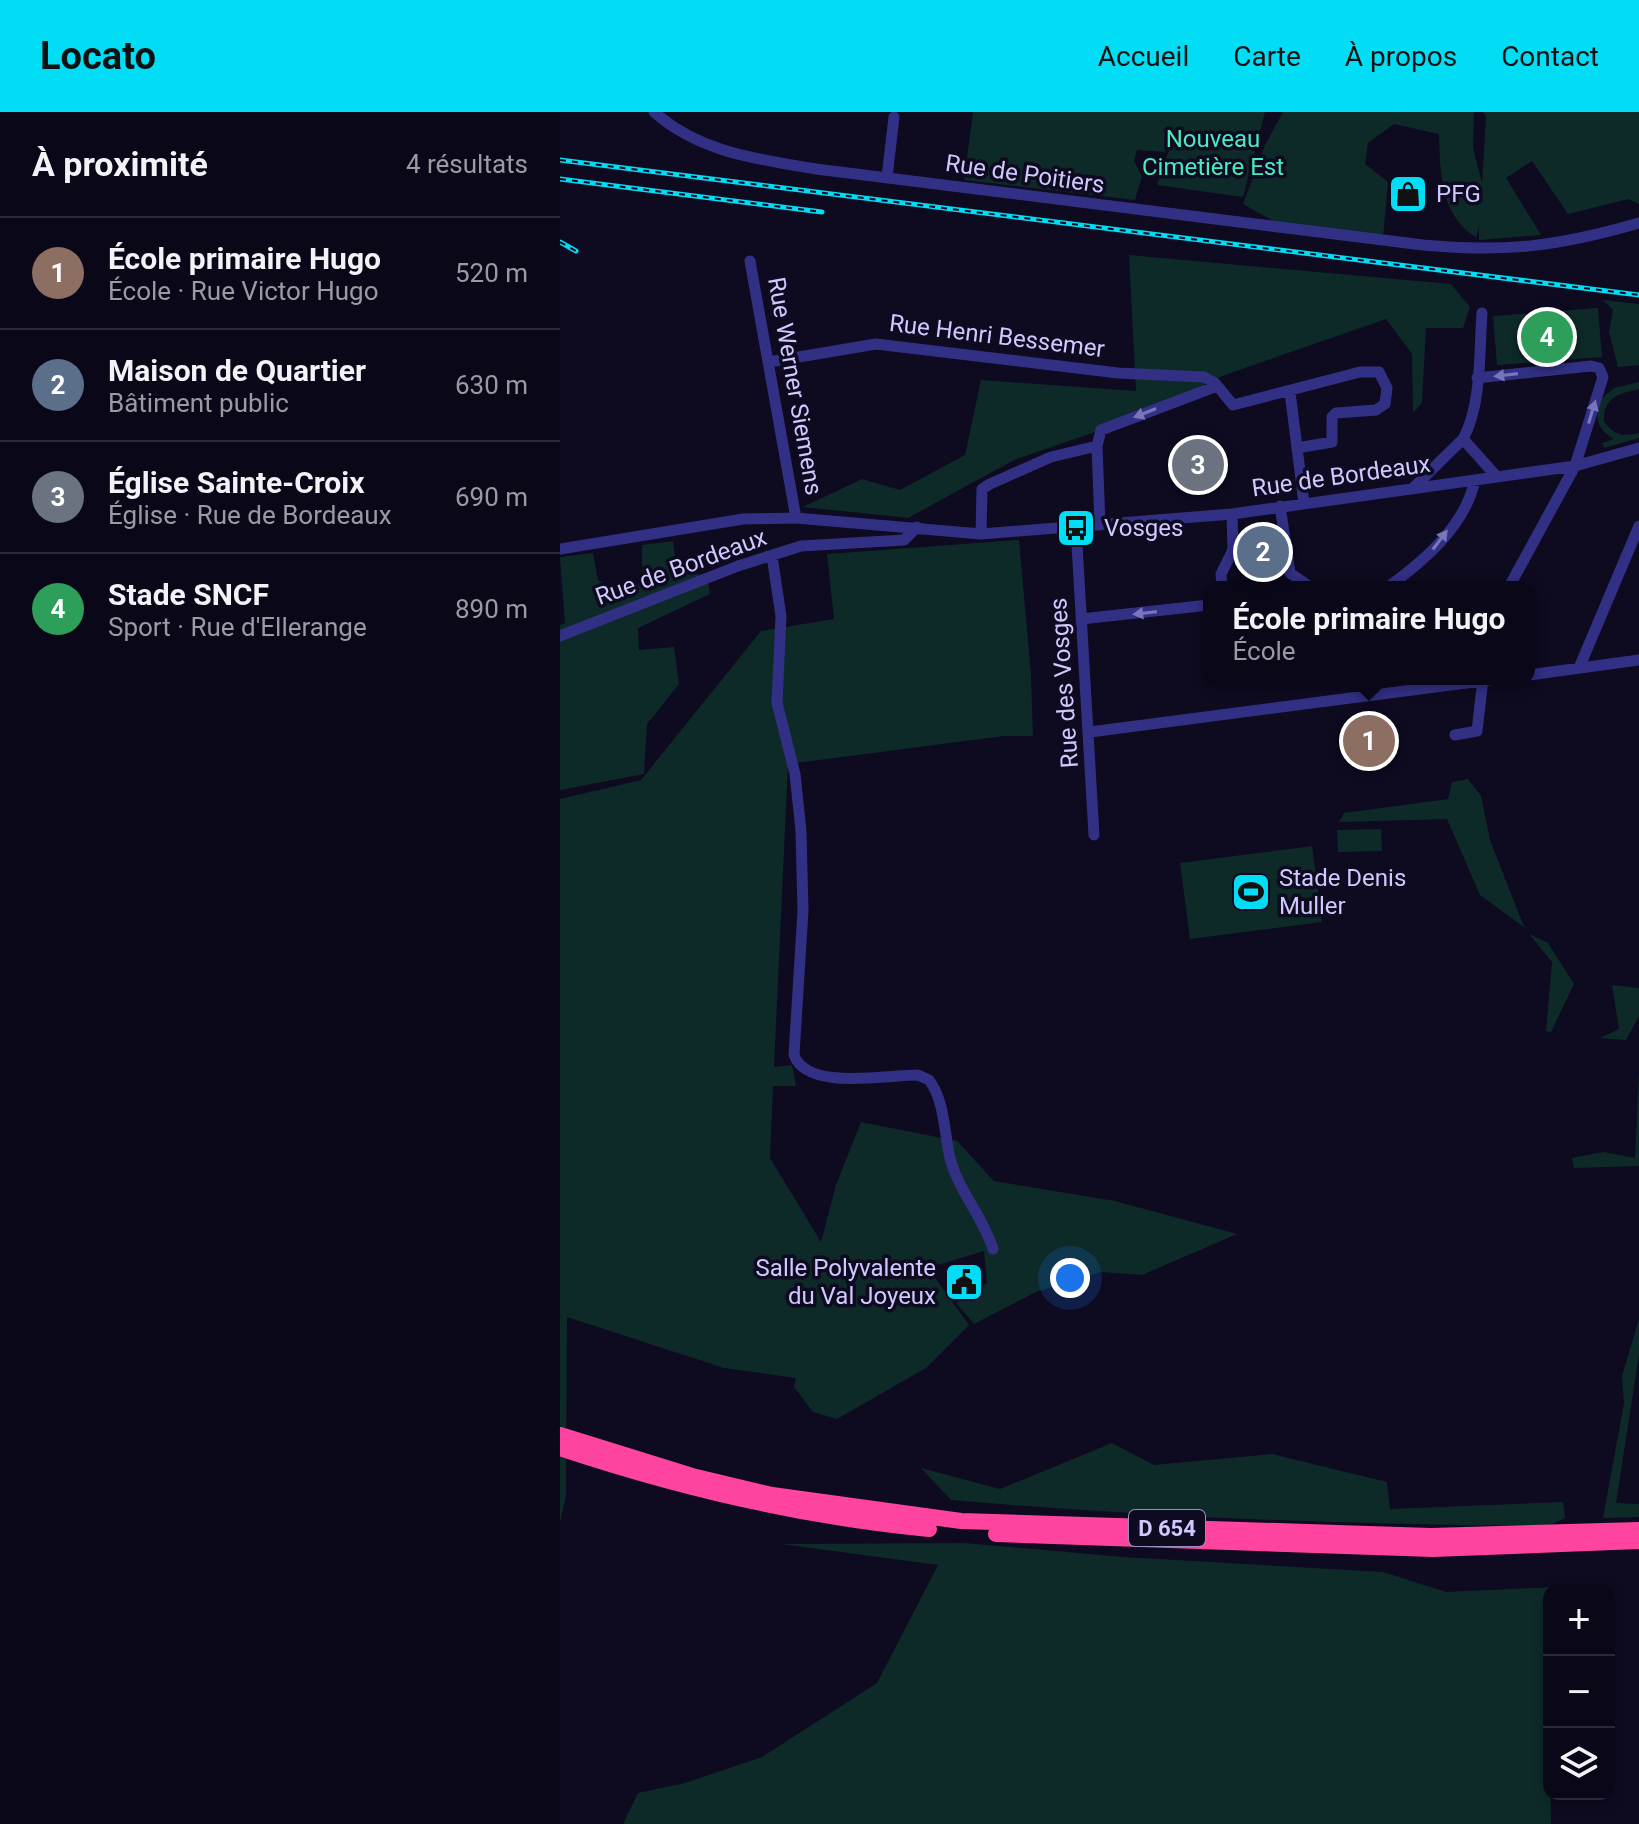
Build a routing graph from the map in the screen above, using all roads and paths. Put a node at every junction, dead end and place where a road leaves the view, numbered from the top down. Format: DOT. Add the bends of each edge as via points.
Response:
graph roads {
  1 [pos="654,112"];
  2 [pos="894,117"];
  3 [pos="887,177"];
  4 [pos="1639,223"];
  5 [pos="750,261"];
  6 [pos="1482,313"];
  7 [pos="769,362"];
  8 [pos="1477,378"];
  9 [pos="1217,386"];
  10 [pos="1290,392"];
  11 [pos="1463,439"];
  12 [pos="1097,446"];
  13 [pos="1297,448"];
  14 [pos="1639,448"];
  15 [pos="1575,466"];
  16 [pos="1497,477"];
  17 [pos="1475,480"];
  18 [pos="1412,489"];
  19 [pos="1304,503"];
  20 [pos="1280,506"];
  21 [pos="1232,514"];
  22 [pos="796,518"];
  23 [pos="1100,525"];
  24 [pos="1639,526"];
  25 [pos="917,527"];
  26 [pos="1076,528"];
  27 [pos="981,534"];
  28 [pos="560,549"];
  29 [pos="772,556"];
  30 [pos="1223,581"];
  31 [pos="1301,581"];
  32 [pos="1396,581"];
  33 [pos="1512,581"];
  34 [pos="1203,606"];
  35 [pos="1081,619"];
  36 [pos="560,636"];
  37 [pos="1639,660"];
  38 [pos="1579,668"];
  39 [pos="1535,674"];
  40 [pos="1364,685"];
  41 [pos="1446,685"];
  42 [pos="1482,685"];
  43 [pos="1366,696"];
  44 [pos="1090,732"];
  45 [pos="1455,735"];
  46 [pos="1094,835"];
  47 [pos="993,1249"];
  48 [pos="560,1435"];
  49 [pos="560,1448"];
  50 [pos="1639,1530"];
  51 [pos="1590,1538"];
  52 [pos="1564,1540"];
  53 [pos="1639,1541"];
  1 -- 3 [label="street, Rue de Poitiers" via="697,141 732,155"];
  2 -- 3 [label="street"];
  3 -- 4 [label="street, Rue de Poitiers" via="1445,247 1559,244"];
  5 -- 7 [label="street, Rue Werner Siemens"];
  6 -- 8 [label="street"];
  7 -- 9 [label="street, Rue Henri Bessemer" via="876,344 1118,373 1204,377"];
  7 -- 22 [label="street, Rue Werner Siemens"];
  8 -- 11 [label="street"];
  15 -- 8 [label="street, one-way" via="1603,377 1599,368"];
  9 -- 10 [label="street, Rue Henri Bessemer" via="1233,405"];
  9 -- 12 [label="street, one-way" via="1101,430"];
  10 -- 13 [label="street"];
  10 -- 13 [label="street" via="1360,372 1379,372 1387,388 1385,404 1376,410 1336,413 1328,445"];
  11 -- 16 [label="street"];
  11 -- 18 [label="street"];
  12 -- 23 [label="street"];
  12 -- 27 [label="street" via="1016,469 982,489"];
  13 -- 19 [label="street"];
  14 -- 15 [label="street, Rue de Bordeaux"];
  15 -- 16 [label="street, Rue de Bordeaux"];
  15 -- 33 [label="street"];
  16 -- 17 [label="street, Rue de Bordeaux"];
  17 -- 18 [label="street, Rue de Bordeaux"];
  32 -- 17 [label="street, one-way" via="1426,559 1470,501"];
  18 -- 19 [label="street, Rue de Bordeaux"];
  19 -- 20 [label="street, Rue de Bordeaux"];
  20 -- 21 [label="street, Rue de Bordeaux"];
  20 -- 31 [label="street" via="1286,562"];
  21 -- 23 [label="street, Rue de Bordeaux"];
  21 -- 30 [label="street" via="1233,550"];
  22 -- 25 [label="street"];
  22 -- 28 [label="street" via="743,519"];
  23 -- 26 [label="street, Rue de Bordeaux"];
  24 -- 38 [label="street"];
  25 -- 27 [label="street, Rue de Bordeaux"];
  25 -- 29 [label="street, Rue de Bordeaux" via="904,540 825,542"];
  26 -- 27 [label="street, Rue de Bordeaux"];
  26 -- 35 [label="street, Rue des Vosges"];
  29 -- 36 [label="street, Rue de Bordeaux"];
  29 -- 47 [label="street" via="781,616 777,703 795,774 801,831 803,911 794,1055 800,1068 816,1076 918,1075 929,1080 951,1162 986,1225"];
  34 -- 35 [label="street, one-way"];
  35 -- 44 [label="street, Rue des Vosges"];
  37 -- 38 [label="street"];
  38 -- 39 [label="street"];
  40 -- 43 [label="street"];
  41 -- 43 [label="street"];
  42 -- 45 [label="street" via="1477,731"];
  43 -- 44 [label="street"];
  44 -- 46 [label="street, Rue des Vosges"];
  48 -- 52 [label="highway, D 654" via="772,1495 929,1518"];
  49 -- 52 [label="highway, D 654" via="696,1489 917,1528 1417,1548"];
  50 -- 51 [label="highway, D 654"];
  51 -- 52 [label="highway, D 654"];
  51 -- 53 [label="highway, D 654"];
}
